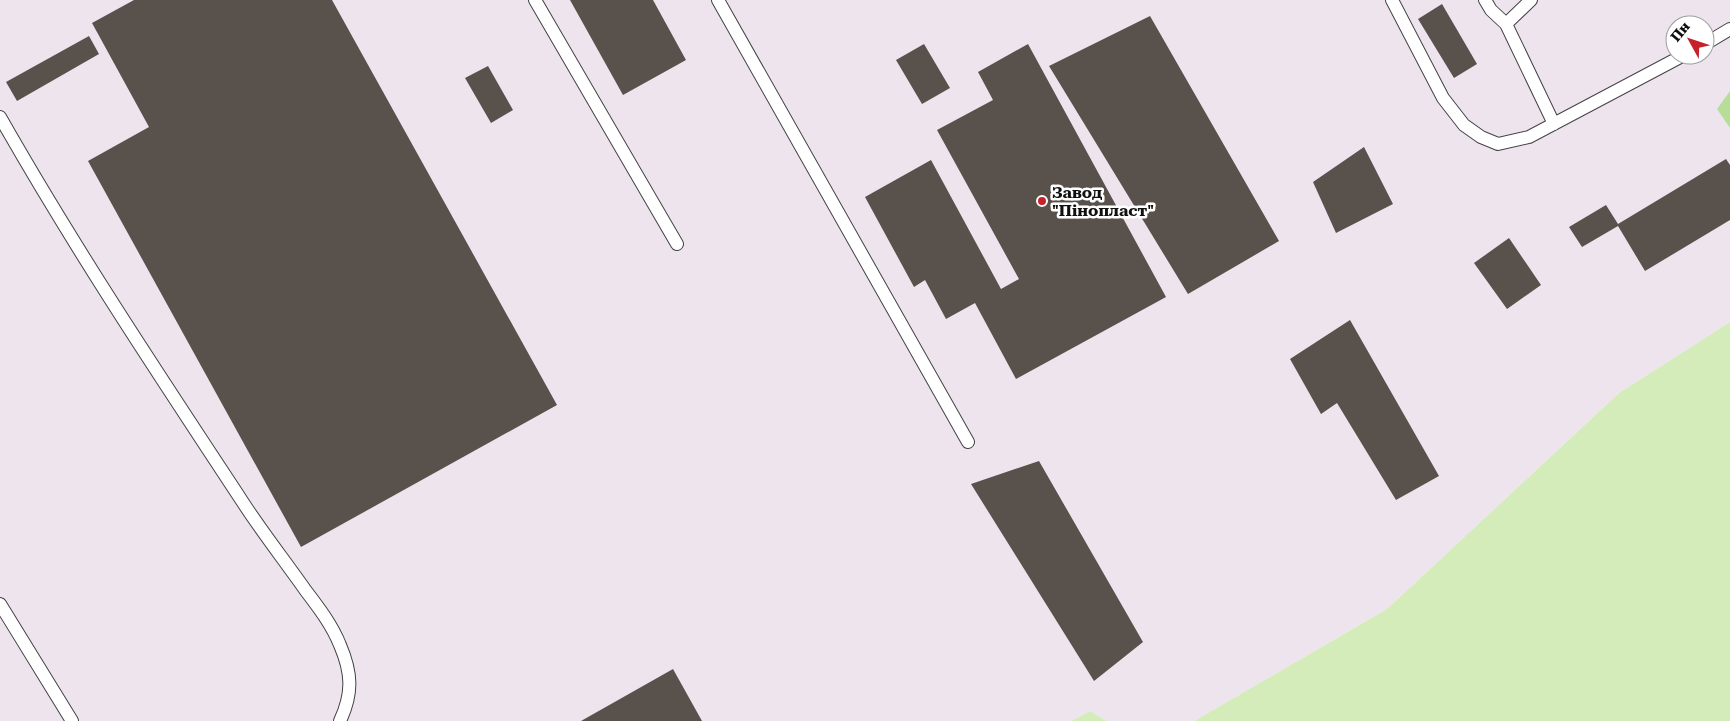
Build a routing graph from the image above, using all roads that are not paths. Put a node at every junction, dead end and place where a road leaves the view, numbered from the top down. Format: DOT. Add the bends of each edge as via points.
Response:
graph roads {
  1 [pos="535,0"];
  2 [pos="718,0"];
  3 [pos="1392,0"];
  4 [pos="1485,0"];
  5 [pos="1531,0"];
  6 [pos="1506,24"];
  7 [pos="1730,29"];
  8 [pos="1715,38"];
  9 [pos="1665,65"];
  10 [pos="1,120"];
  11 [pos="1554,124"];
  12 [pos="677,244"];
  13 [pos="968,442"];
  14 [pos="0,604"];
  15 [pos="72,721"];
  16 [pos="340,721"];
  1 -- 12 [label="lane"];
  2 -- 13 [label="lane"];
  3 -- 11 [label="lane" via="1443,98 1464,125 1498,144 1529,137"];
  4 -- 6 [label="lane"];
  5 -- 6 [label="lane"];
  6 -- 11 [label="lane"];
  7 -- 8 [label="lane"];
  9 -- 11 [label="lane"];
  10 -- 16 [label="lane" via="160,377 244,504 331,626 348,666 350,686 348,705"];
  14 -- 15 [label="lane"];
}
